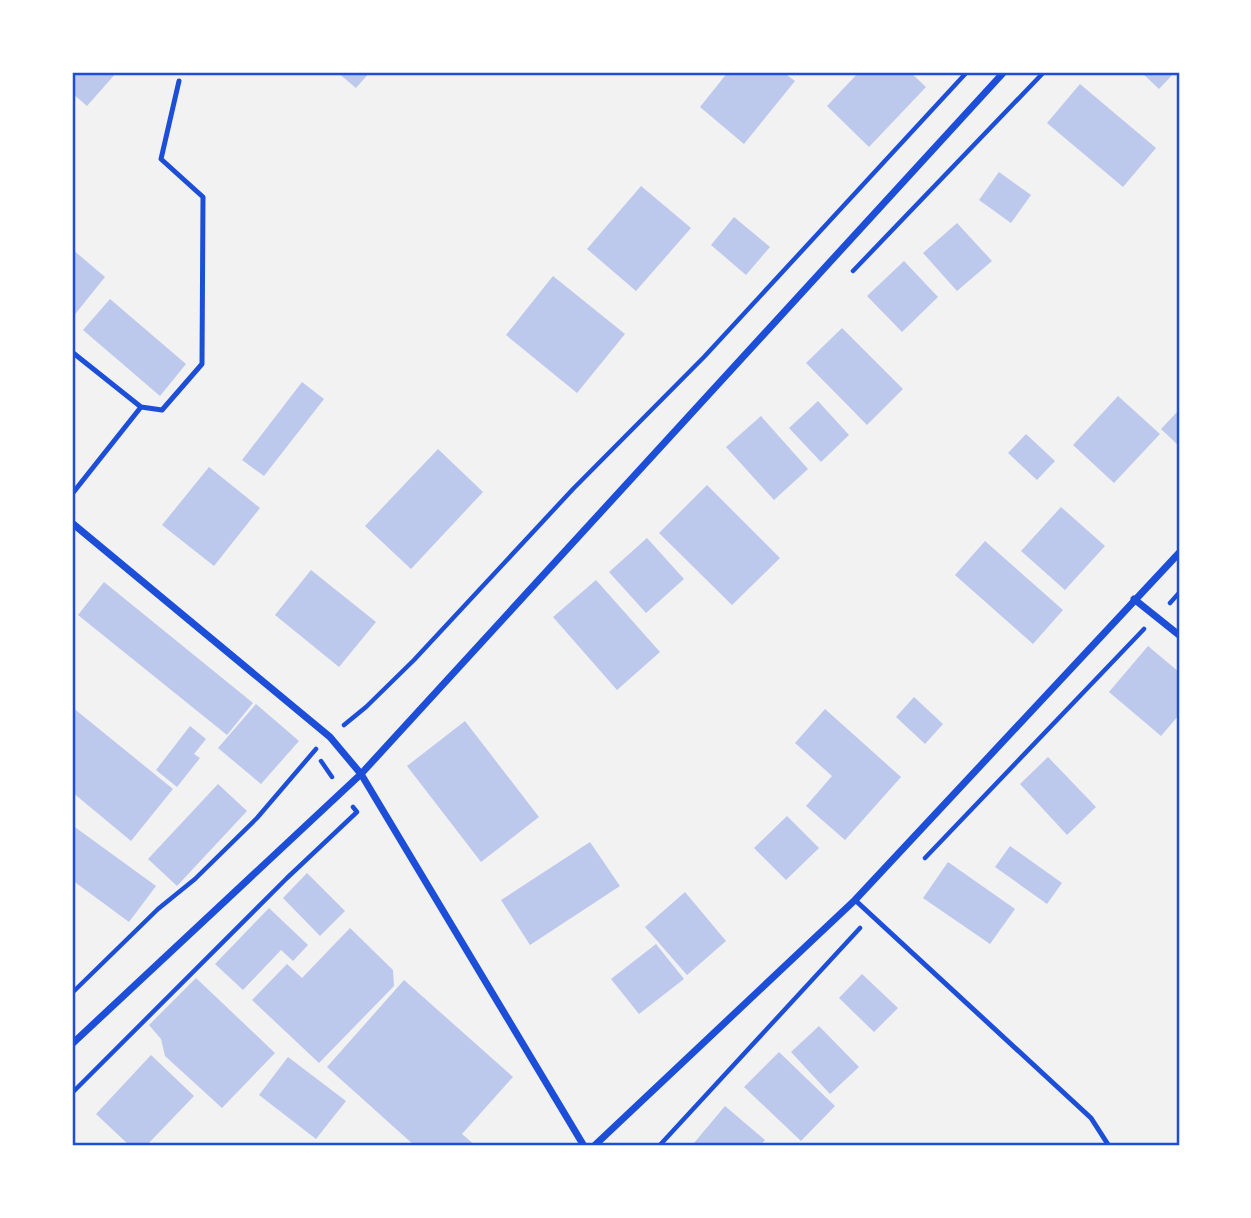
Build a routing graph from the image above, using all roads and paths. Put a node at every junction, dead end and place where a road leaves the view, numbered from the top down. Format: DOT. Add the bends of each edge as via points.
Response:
graph roads {
  1 [pos="967,72"];
  2 [pos="1004,72"];
  3 [pos="179,81"];
  4 [pos="72,352"];
  5 [pos="141,407"];
  6 [pos="72,494"];
  7 [pos="72,523"];
  8 [pos="1179,552"];
  9 [pos="1179,593"];
  10 [pos="1134,599"];
  11 [pos="1157,616"];
  12 [pos="1179,635"];
  13 [pos="330,737"];
  14 [pos="314,751"];
  15 [pos="361,774"];
  16 [pos="342,792"];
  17 [pos="919,865"];
  18 [pos="855,900"];
  19 [pos="872,915"];
  20 [pos="72,993"];
  21 [pos="72,1044"];
  22 [pos="72,1093"];
  23 [pos="584,1146"];
  24 [pos="594,1146"];
  25 [pos="659,1146"];
  26 [pos="1109,1146"];
  1 -- 13 [label="path" via="704,357 414,660"];
  2 -- 15 [label="street"];
  3 -- 5 [label="lane" via="161,159 203,197 202,364 162,410"];
  4 -- 5 [label="lane"];
  5 -- 6 [label="lane"];
  7 -- 13 [label="street"];
  8 -- 10 [label="street"];
  9 -- 11 [label="path"];
  10 -- 11 [label="street"];
  10 -- 18 [label="street"];
  11 -- 12 [label="street"];
  11 -- 17 [label="path"];
  13 -- 14 [label="path"];
  13 -- 15 [label="street"];
  14 -- 16 [label="path"];
  14 -- 20 [label="path" via="257,818"];
  15 -- 16 [label="street"];
  15 -- 23 [label="street"];
  16 -- 21 [label="street"];
  16 -- 22 [label="path" via="357,812"];
  18 -- 19 [label="lane"];
  18 -- 24 [label="street"];
  19 -- 25 [label="path"];
  19 -- 26 [label="lane" via="1091,1118"];
}
